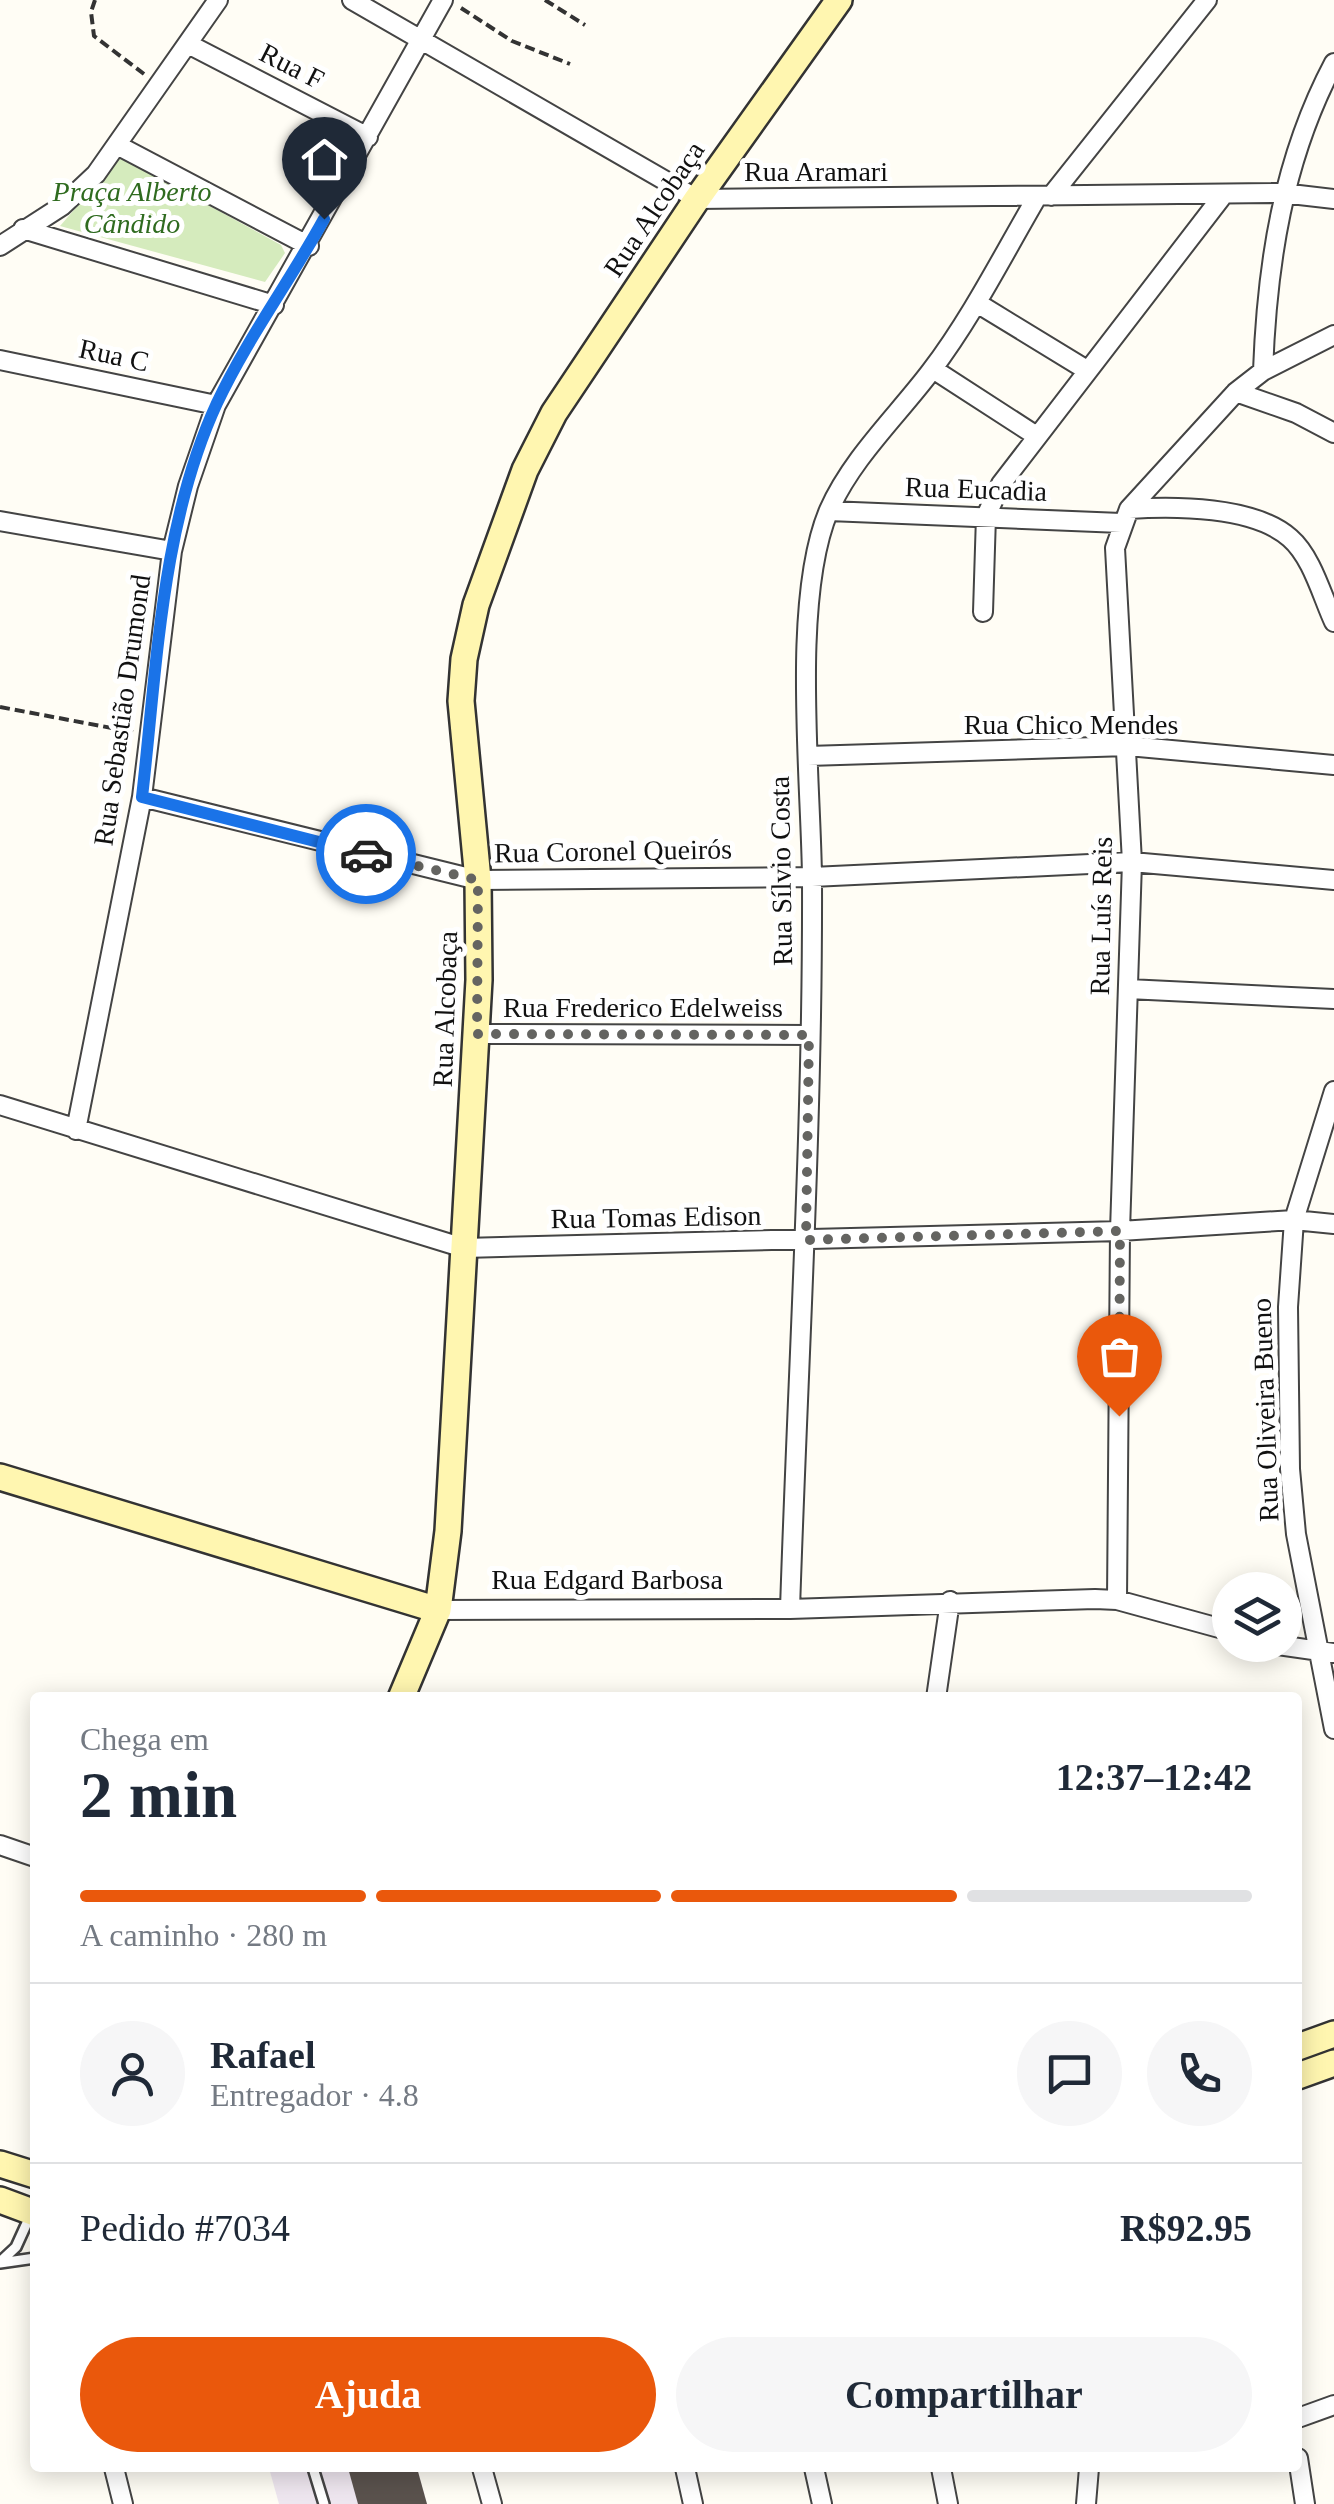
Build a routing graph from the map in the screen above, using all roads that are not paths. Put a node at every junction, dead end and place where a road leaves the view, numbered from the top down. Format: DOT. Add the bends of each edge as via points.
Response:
graph roads {
  1 [pos="218,0"];
  2 [pos="352,0"];
  3 [pos="446,0"];
  4 [pos="839,0"];
  5 [pos="1207,0"];
  6 [pos="423,39"];
  7 [pos="190,45"];
  8 [pos="1333,66"];
  9 [pos="368,137"];
  10 [pos="118,145"];
  11 [pos="1282,193"];
  12 [pos="1224,194"];
  13 [pos="1044,196"];
  14 [pos="696,199"];
  15 [pos="1334,199"];
  16 [pos="23,229"];
  17 [pos="0,246"];
  18 [pos="308,246"];
  19 [pos="976,303"];
  20 [pos="274,304"];
  21 [pos="1334,335"];
  22 [pos="0,360"];
  23 [pos="933,368"];
  24 [pos="1085,369"];
  25 [pos="1264,370"];
  26 [pos="1236,392"];
  27 [pos="216,405"];
  28 [pos="1334,434"];
  29 [pos="1035,436"];
  30 [pos="829,512"];
  31 [pos="986,516"];
  32 [pos="1125,516"];
  33 [pos="0,521"];
  34 [pos="172,551"];
  35 [pos="1332,609"];
  36 [pos="984,612"];
  37 [pos="1128,746"];
  38 [pos="808,756"];
  39 [pos="1334,766"];
  40 [pos="142,797"];
  41 [pos="1132,862"];
  42 [pos="812,877"];
  43 [pos="478,880"];
  44 [pos="1334,880"];
  45 [pos="1128,988"];
  46 [pos="1334,999"];
  47 [pos="477,1034"];
  48 [pos="809,1035"];
  49 [pos="1334,1091"];
  50 [pos="0,1105"];
  51 [pos="76,1130"];
  52 [pos="1294,1220"];
  53 [pos="1334,1224"];
  54 [pos="1120,1231"];
  55 [pos="806,1240"];
  56 [pos="464,1248"];
  57 [pos="0,1476"];
  58 [pos="1118,1600"];
  59 [pos="950,1601"];
  60 [pos="790,1609"];
  61 [pos="438,1610"];
  62 [pos="1212,1626"];
  63 [pos="1326,1653"];
  64 [pos="404,1692"];
  65 [pos="937,1692"];
  66 [pos="1334,1729"];
  67 [pos="0,1845"];
  68 [pos="30,1855"];
  69 [pos="1334,2034"];
  70 [pos="1302,2046"];
  71 [pos="1334,2063"];
  72 [pos="1302,2075"];
  73 [pos="0,2164"];
  74 [pos="30,2173"];
  75 [pos="0,2200"];
  76 [pos="30,2211"];
  77 [pos="30,2220"];
  78 [pos="30,2259"];
  79 [pos="0,2262"];
  80 [pos="1334,2405"];
  81 [pos="1302,2417"];
  82 [pos="115,2472"];
  83 [pos="314,2472"];
  84 [pos="483,2472"];
  85 [pos="686,2472"];
  86 [pos="815,2472"];
  87 [pos="942,2472"];
  88 [pos="1089,2472"];
  89 [pos="1300,2472"];
  90 [pos="122,2504"];
  91 [pos="324,2504"];
  92 [pos="492,2504"];
  93 [pos="694,2504"];
  94 [pos="822,2504"];
  95 [pos="948,2504"];
  96 [pos="1086,2504"];
  97 [pos="1305,2504"];
  1 -- 7 [label="street"];
  2 -- 6 [label="street"];
  3 -- 6 [label="street, Rua Sebastião Drumond"];
  4 -- 14 [label="main road, Rua Alcobaça"];
  5 -- 13 [label="street, Rua Sílvio Costa"];
  6 -- 9 [label="street, Rua Sebastião Drumond"];
  6 -- 14 [label="street"];
  7 -- 9 [label="street, Rua F"];
  7 -- 10 [label="street"];
  8 -- 11 [label="street"];
  9 -- 18 [label="street, Rua Sebastião Drumond"];
  10 -- 16 [label="street" via="78,191"];
  10 -- 18 [label="street"];
  11 -- 12 [label="street, Rua Aramari"];
  11 -- 15 [label="street, Rua Aramari"];
  11 -- 25 [label="street"];
  12 -- 13 [label="street, Rua Aramari"];
  12 -- 24 [label="street"];
  13 -- 14 [label="street, Rua Aramari"];
  13 -- 19 [label="street, Rua Sílvio Costa"];
  14 -- 43 [label="main road, Rua Alcobaça" via="554,413 488,567 464,660 461,700"];
  16 -- 17 [label="street"];
  16 -- 20 [label="street"];
  18 -- 20 [label="street, Rua Sebastião Drumond"];
  19 -- 23 [label="street, Rua Sílvio Costa"];
  19 -- 24 [label="street"];
  20 -- 27 [label="street, Rua Sebastião Drumond"];
  21 -- 25 [label="street"];
  22 -- 27 [label="street, Rua C"];
  23 -- 29 [label="street"];
  23 -- 30 [label="street, Rua Sílvio Costa" via="852,470"];
  24 -- 29 [label="street"];
  25 -- 26 [label="street"];
  26 -- 28 [label="street"];
  26 -- 32 [label="street"];
  27 -- 34 [label="street, Rua Sebastião Drumond"];
  29 -- 31 [label="street"];
  30 -- 31 [label="street, Rua Eucadia"];
  30 -- 38 [label="street, Rua Sílvio Costa" via="812,594"];
  31 -- 32 [label="street, Rua Eucadia"];
  31 -- 36 [label="street"];
  32 -- 35 [label="street, Rua Eucadia" via="1193,508 1269,526 1303,554"];
  32 -- 37 [label="street, Rua Luís Reis" via="1115,584"];
  33 -- 34 [label="street"];
  34 -- 40 [label="street, Rua Sebastião Drumond"];
  37 -- 38 [label="street, Rua Chico Mendes"];
  37 -- 39 [label="street, Rua Chico Mendes"];
  37 -- 41 [label="street, Rua Luís Reis"];
  38 -- 42 [label="street, Rua Sílvio Costa"];
  40 -- 43 [label="street, Rua Coronel Queirós"];
  40 -- 51 [label="street, Rua Sebastião Drumond"];
  41 -- 42 [label="street, Rua Coronel Queirós"];
  41 -- 44 [label="street, Rua Coronel Queirós"];
  41 -- 45 [label="street, Rua Luís Reis"];
  42 -- 43 [label="street, Rua Coronel Queirós"];
  42 -- 48 [label="street, Rua Sílvio Costa"];
  43 -- 47 [label="main road, Rua Alcobaça"];
  45 -- 46 [label="street"];
  45 -- 54 [label="street, Rua Luís Reis"];
  47 -- 48 [label="street, Rua Frederico Edelweiss"];
  47 -- 56 [label="main road, Rua Alcobaça"];
  48 -- 55 [label="street, Rua Sílvio Costa"];
  49 -- 52 [label="street, Rua Oliveira Bueno"];
  50 -- 51 [label="street, Rua Tomas Edison"];
  51 -- 56 [label="street, Rua Tomas Edison"];
  52 -- 53 [label="street, Rua Tomas Edison"];
  52 -- 54 [label="street, Rua Tomas Edison"];
  52 -- 63 [label="street, Rua Oliveira Bueno" via="1290,1470 1304,1586"];
  54 -- 55 [label="street, Rua Tomas Edison"];
  54 -- 58 [label="street, Rua Luís Reis"];
  55 -- 56 [label="street, Rua Tomas Edison"];
  55 -- 60 [label="street, Rua Sílvio Costa"];
  56 -- 61 [label="main road, Rua Alcobaça"];
  57 -- 61 [label="main road, Rua Edgard Barbosa"];
  58 -- 59 [label="street, Rua Edgard Barbosa"];
  58 -- 62 [label="street, Rua Edgard Barbosa"];
  59 -- 60 [label="street, Rua Edgard Barbosa"];
  59 -- 65 [label="street"];
  60 -- 61 [label="street, Rua Edgard Barbosa"];
  61 -- 64 [label="main road, Rua Alcobaça"];
  63 -- 66 [label="street, Rua Oliveira Bueno"];
  67 -- 68 [label="street"];
  69 -- 70 [label="main road"];
  71 -- 72 [label="main road"];
  73 -- 74 [label="main road"];
  75 -- 76 [label="main road"];
  77 -- 79 [label="lane"];
  78 -- 79 [label="lane"];
  80 -- 81 [label="street"];
  82 -- 90 [label="street"];
  83 -- 91 [label="lane"];
  84 -- 92 [label="street"];
  85 -- 93 [label="street"];
  86 -- 94 [label="street"];
  87 -- 95 [label="street"];
  88 -- 96 [label="street"];
  89 -- 97 [label="street"];
}
